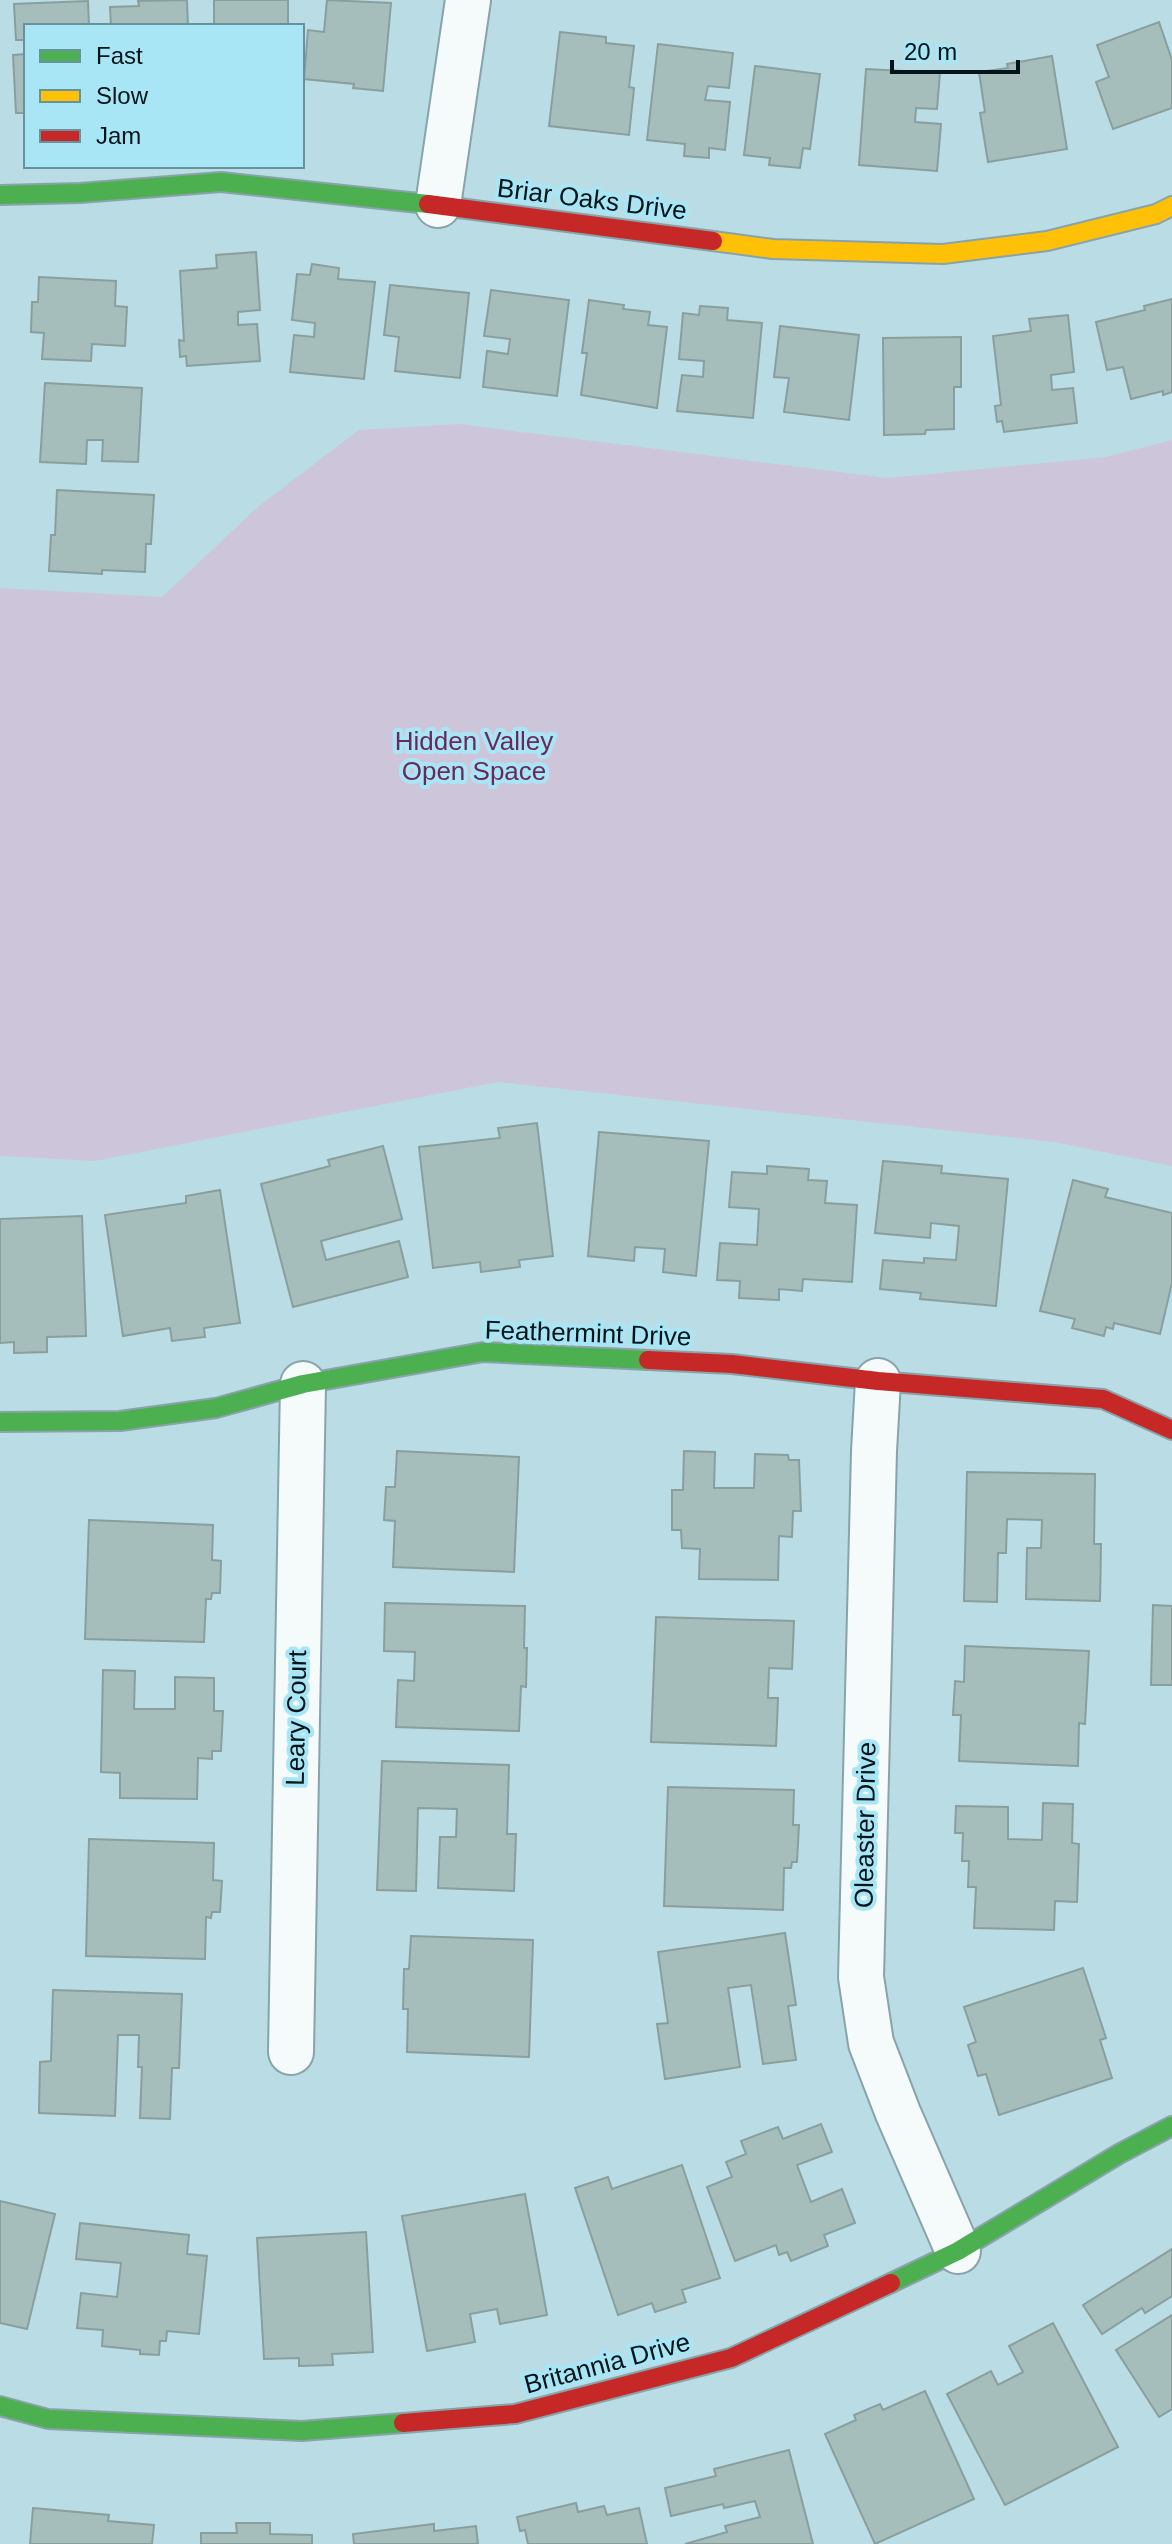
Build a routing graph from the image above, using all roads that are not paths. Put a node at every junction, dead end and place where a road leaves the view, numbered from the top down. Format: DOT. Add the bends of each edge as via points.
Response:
graph roads {
  1 [pos="468,0"];
  2 [pos="0,195"];
  3 [pos="438,205"];
  4 [pos="1172,206"];
  5 [pos="878,1381"];
  6 [pos="303,1384"];
  7 [pos="0,1422"];
  8 [pos="1172,1430"];
  9 [pos="291,2052"];
  10 [pos="1172,2126"];
  11 [pos="958,2251"];
  12 [pos="0,2406"];
  1 -- 3 [label="street"];
  2 -- 3 [label="street, Briar Oaks Drive" via="221,182"];
  3 -- 4 [label="street, Briar Oaks Drive" via="773,249 943,254 1047,241"];
  5 -- 6 [label="street, Feathermint Drive" via="732,1364 483,1352"];
  5 -- 8 [label="street, Feathermint Drive" via="1103,1399"];
  5 -- 11 [label="street, Oleaster Drive" via="861,1977 871,2043"];
  6 -- 7 [label="street, Feathermint Drive" via="216,1408 120,1421"];
  6 -- 9 [label="street, Leary Court"];
  10 -- 11 [label="street, Britannia Drive"];
  11 -- 12 [label="street, Britannia Drive" via="731,2358 515,2414 302,2431 48,2419"];
}
